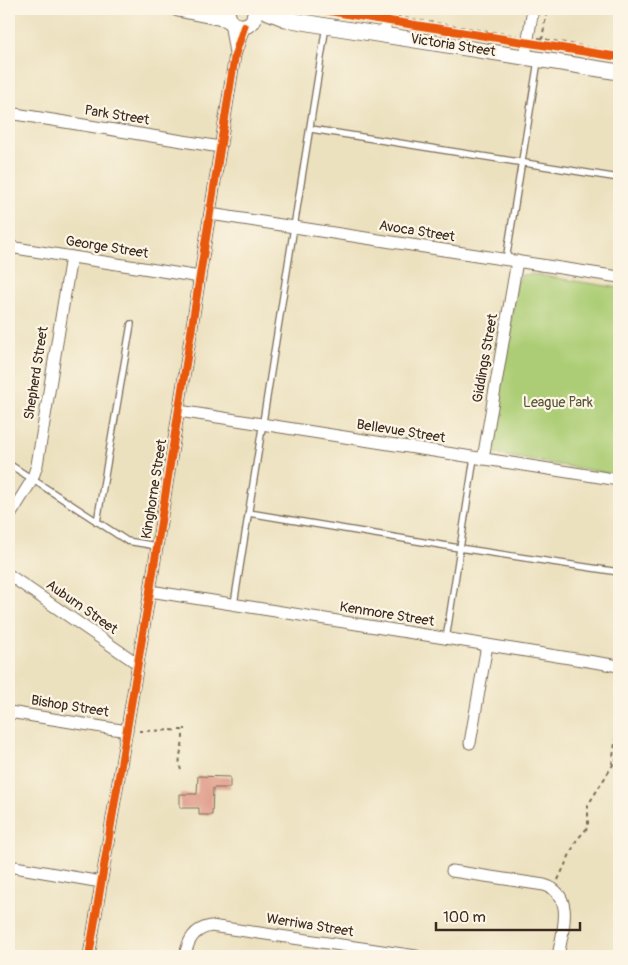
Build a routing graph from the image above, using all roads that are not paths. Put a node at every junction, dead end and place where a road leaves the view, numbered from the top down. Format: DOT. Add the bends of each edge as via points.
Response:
graph roads {
  1 [pos="178,9"];
  2 [pos="533,9"];
  3 [pos="242,16"];
  4 [pos="384,17"];
  5 [pos="326,26"];
  6 [pos="530,49"];
  7 [pos="619,72"];
  8 [pos="9,113"];
  9 [pos="311,129"];
  10 [pos="220,147"];
  11 [pos="522,162"];
  12 [pos="619,178"];
  13 [pos="210,214"];
  14 [pos="294,227"];
  15 [pos="9,247"];
  16 [pos="70,257"];
  17 [pos="511,260"];
  18 [pos="200,277"];
  19 [pos="619,277"];
  20 [pos="131,324"];
  21 [pos="179,411"];
  22 [pos="263,425"];
  23 [pos="478,458"];
  24 [pos="9,464"];
  25 [pos="32,480"];
  26 [pos="619,480"];
  27 [pos="249,512"];
  28 [pos="9,517"];
  29 [pos="97,522"];
  30 [pos="158,546"];
  31 [pos="459,548"];
  32 [pos="619,572"];
  33 [pos="9,575"];
  34 [pos="150,591"];
  35 [pos="233,605"];
  36 [pos="446,639"];
  37 [pos="487,645"];
  38 [pos="138,664"];
  39 [pos="619,666"];
  40 [pos="9,712"];
  41 [pos="133,731"];
  42 [pos="470,743"];
  43 [pos="9,866"];
  44 [pos="452,871"];
  45 [pos="101,882"];
  46 [pos="89,956"];
  47 [pos="185,956"];
  48 [pos="416,956"];
  49 [pos="558,956"];
  1 -- 3 [label="main road, Victoria Street"];
  2 -- 6 [label="street"];
  3 -- 5 [label="main road, Victoria Street"];
  3 -- 10 [label="street, Kinghorne Street"];
  4 -- 5 [label="main road, Victoria Street"];
  4 -- 6 [label="main road, Victoria Street"];
  5 -- 9 [label="lane"];
  6 -- 7 [label="main road, Victoria Street"];
  6 -- 11 [label="lane"];
  8 -- 10 [label="street, Park Street"];
  9 -- 11 [label="lane"];
  9 -- 14 [label="lane"];
  10 -- 13 [label="street, Kinghorne Street"];
  11 -- 12 [label="lane"];
  11 -- 17 [label="lane"];
  13 -- 14 [label="street, Avoca Street"];
  13 -- 18 [label="street, Kinghorne Street"];
  14 -- 17 [label="street, Avoca Street"];
  14 -- 22 [label="lane"];
  15 -- 16 [label="street, George Street"];
  16 -- 18 [label="street, George Street"];
  16 -- 25 [label="street, Shepherd Street"];
  17 -- 19 [label="street, Avoca Street"];
  17 -- 23 [label="street, Giddings Street"];
  18 -- 21 [label="street, Kinghorne Street"];
  20 -- 29 [label="lane"];
  21 -- 22 [label="street, Bellevue Street"];
  21 -- 30 [label="street, Kinghorne Street"];
  22 -- 23 [label="street, Bellevue Street"];
  22 -- 27 [label="lane"];
  23 -- 26 [label="street, Bellevue Street"];
  23 -- 31 [label="lane"];
  24 -- 25 [label="lane"];
  25 -- 28 [label="street, Shepherd Street"];
  25 -- 29 [label="lane"];
  27 -- 31 [label="lane"];
  27 -- 35 [label="lane"];
  29 -- 30 [label="lane" via="127,541"];
  30 -- 34 [label="street, Kinghorne Street"];
  31 -- 32 [label="lane"];
  31 -- 36 [label="lane"];
  33 -- 38 [label="street, Auburn Street"];
  34 -- 35 [label="street, Kenmore Street"];
  34 -- 38 [label="street, Kinghorne Street"];
  35 -- 36 [label="street, Kenmore Street"];
  36 -- 37 [label="street, Kenmore Street"];
  37 -- 39 [label="street, Kenmore Street"];
  37 -- 42 [label="street"];
  38 -- 41 [label="street, Kinghorne Street"];
  40 -- 41 [label="street, Bishop Street"];
  41 -- 45 [label="street, Kinghorne Street"];
  43 -- 45 [label="street"];
  44 -- 49 [label="street" via="554,889 562,897 565,908"];
  45 -- 46 [label="street, Kinghorne Street"];
  47 -- 48 [label="street, Werriwa Street" via="192,936 200,929 217,926"];
}
